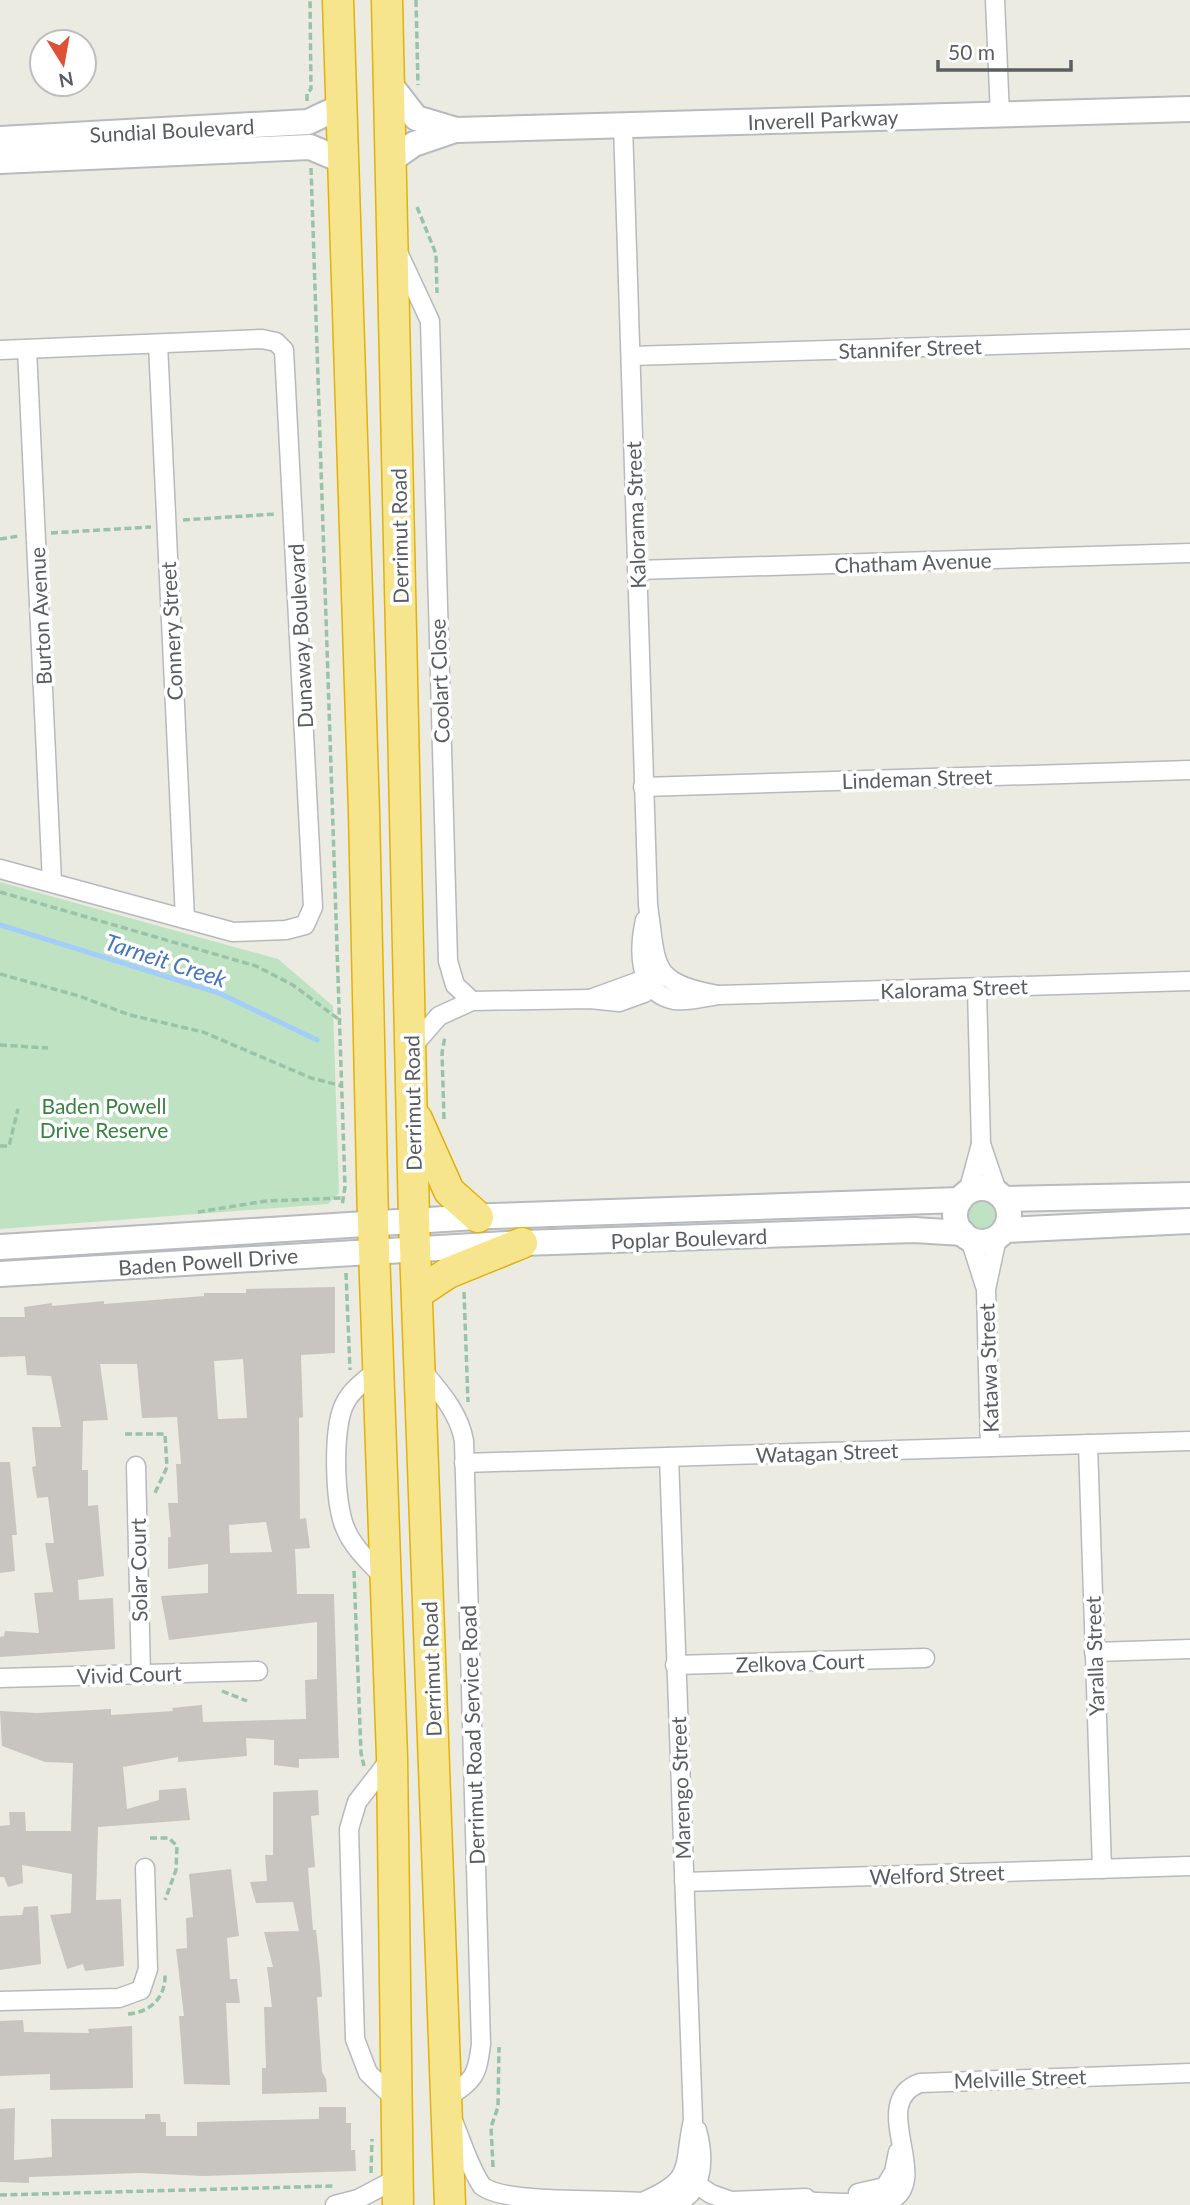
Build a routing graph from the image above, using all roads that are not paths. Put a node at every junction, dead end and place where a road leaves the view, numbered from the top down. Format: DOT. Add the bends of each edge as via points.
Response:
graph roads {
  1 [pos="338,0"];
  2 [pos="387,0"];
  3 [pos="995,0"];
  4 [pos="389,83"];
  5 [pos="340,107"];
  6 [pos="1190,109"];
  7 [pos="1000,114"];
  8 [pos="623,125"];
  9 [pos="456,130"];
  10 [pos="309,135"];
  11 [pos="0,139"];
  12 [pos="341,160"];
  13 [pos="391,160"];
  14 [pos="0,161"];
  15 [pos="393,242"];
  16 [pos="1190,339"];
  17 [pos="158,344"];
  18 [pos="27,349"];
  19 [pos="0,350"];
  20 [pos="631,356"];
  21 [pos="1190,553"];
  22 [pos="637,570"];
  23 [pos="1190,770"];
  24 [pos="643,787"];
  25 [pos="0,869"];
  26 [pos="52,883"];
  27 [pos="185,919"];
  28 [pos="653,979"];
  29 [pos="1190,981"];
  30 [pos="977,988"];
  31 [pos="472,1002"];
  32 [pos="411,1048"];
  33 [pos="412,1105"];
  34 [pos="981,1144"];
  35 [pos="1190,1195"];
  36 [pos="964,1196"];
  37 [pos="1001,1196"];
  38 [pos="478,1217"];
  39 [pos="414,1220"];
  40 [pos="1190,1221"];
  41 [pos="1001,1234"];
  42 [pos="966,1236"];
  43 [pos="373,1237"];
  44 [pos="522,1244"];
  45 [pos="0,1247"];
  46 [pos="416,1249"];
  47 [pos="0,1274"];
  48 [pos="986,1289"];
  49 [pos="418,1293"];
  50 [pos="421,1369"];
  51 [pos="364,1370"];
  52 [pos="1190,1441"];
  53 [pos="1088,1444"];
  54 [pos="990,1447"];
  55 [pos="669,1457"];
  56 [pos="464,1463"];
  57 [pos="135,1466"];
  58 [pos="386,1580"];
  59 [pos="1190,1649"];
  60 [pos="1094,1652"];
  61 [pos="925,1658"];
  62 [pos="676,1665"];
  63 [pos="258,1671"];
  64 [pos="141,1674"];
  65 [pos="0,1678"];
  66 [pos="379,1764"];
  67 [pos="1190,1866"];
  68 [pos="145,1868"];
  69 [pos="1102,1869"];
  70 [pos="684,1882"];
  71 [pos="0,2001"];
  72 [pos="1190,2073"];
  73 [pos="397,2101"];
  74 [pos="446,2102"];
  75 [pos="690,2180"];
  76 [pos="398,2192"];
  77 [pos="889,2198"];
  78 [pos="642,2202"];
  79 [pos="335,2205"];
  80 [pos="450,2205"];
  81 [pos="552,2205"];
  82 [pos="664,2205"];
  1 -- 5 [label="highway, Derrimut Road"];
  2 -- 4 [label="highway, Derrimut Road"];
  3 -- 7 [label="street"];
  4 -- 9 [label="street, Inverell Parkway" via="416,118"];
  4 -- 13 [label="highway, Derrimut Road"];
  5 -- 10 [label="street, Sundial Boulevard"];
  5 -- 12 [label="highway, Derrimut Road"];
  6 -- 7 [label="street, Inverell Parkway"];
  7 -- 8 [label="street, Inverell Parkway"];
  8 -- 9 [label="street, Inverell Parkway"];
  8 -- 20 [label="street, Kalorama Street"];
  9 -- 13 [label="street, Inverell Parkway" via="414,144"];
  10 -- 11 [label="street, Sundial Boulevard"];
  10 -- 12 [label="street, Sundial Boulevard"];
  10 -- 14 [label="street, Sundial Boulevard"];
  12 -- 43 [label="highway, Derrimut Road" via="364,812"];
  13 -- 15 [label="highway, Derrimut Road"];
  15 -- 31 [label="street, Coolart Close" via="429,321 448,961 454,985"];
  15 -- 32 [label="highway, Derrimut Road"];
  16 -- 20 [label="street, Stannifer Street"];
  17 -- 18 [label="street"];
  17 -- 27 [label="street, Connery Street"];
  17 -- 27 [label="street, Dunaway Boulevard" via="262,339 281,346 287,365 313,897 312,913 305,925 294,930 242,932"];
  18 -- 19 [label="street"];
  18 -- 26 [label="street, Burton Avenue"];
  20 -- 22 [label="street, Kalorama Street"];
  21 -- 22 [label="street, Chatham Avenue"];
  22 -- 24 [label="street, Kalorama Street"];
  23 -- 24 [label="street, Lindeman Street"];
  24 -- 28 [label="street, Kalorama Street" via="648,905 656,963"];
  25 -- 26 [label="street"];
  26 -- 27 [label="street"];
  28 -- 30 [label="street, Kalorama Street" via="718,995"];
  28 -- 31 [label="street" via="590,999"];
  29 -- 30 [label="street, Kalorama Street"];
  30 -- 34 [label="street"];
  31 -- 32 [label="street" via="445,1013"];
  32 -- 33 [label="highway, Derrimut Road"];
  33 -- 38 [label="highway" via="449,1191"];
  33 -- 39 [label="highway, Derrimut Road"];
  34 -- 36 [label="street"];
  34 -- 37 [label="street"];
  35 -- 37 [label="street"];
  36 -- 37 [label="street" via="984,1188"];
  36 -- 38 [label="street, Poplar Boulevard"];
  36 -- 42 [label="street" via="956,1217"];
  37 -- 41 [label="street" via="1009,1214"];
  38 -- 39 [label="street, Poplar Boulevard"];
  39 -- 43 [label="street, Baden Powell Drive"];
  39 -- 46 [label="highway, Derrimut Road"];
  40 -- 41 [label="street"];
  41 -- 42 [label="street" via="984,1242"];
  41 -- 48 [label="street, Katawa Street"];
  42 -- 44 [label="street, Poplar Boulevard" via="914,1230"];
  42 -- 48 [label="street, Katawa Street"];
  43 -- 45 [label="street, Baden Powell Drive" via="341,1224"];
  43 -- 46 [label="street, Baden Powell Drive"];
  43 -- 47 [label="street, Baden Powell Drive" via="343,1253"];
  43 -- 51 [label="highway, Derrimut Road"];
  44 -- 46 [label="street, Poplar Boulevard"];
  44 -- 49 [label="highway" via="448,1273"];
  46 -- 49 [label="highway, Derrimut Road"];
  48 -- 54 [label="street, Katawa Street"];
  49 -- 50 [label="highway, Derrimut Road"];
  50 -- 56 [label="street, Derrimut Road Service Road" via="458,1420"];
  50 -- 74 [label="highway, Derrimut Road"];
  51 -- 58 [label="highway, Derrimut Road"];
  51 -- 58 [label="street" via="341,1410 337,1430 340,1508 347,1532"];
  52 -- 53 [label="street, Watagan Street"];
  53 -- 54 [label="street, Watagan Street"];
  53 -- 60 [label="street, Yaralla Street"];
  54 -- 55 [label="street, Watagan Street"];
  55 -- 56 [label="street, Watagan Street"];
  55 -- 62 [label="street, Marengo Street"];
  56 -- 74 [label="street, Derrimut Road Service Road" via="481,2044 478,2072"];
  57 -- 64 [label="street, Solar Court"];
  58 -- 66 [label="highway, Derrimut Road"];
  59 -- 60 [label="street"];
  60 -- 69 [label="street, Yaralla Street"];
  61 -- 62 [label="street, Zelkova Court"];
  62 -- 70 [label="street, Marengo Street"];
  63 -- 64 [label="street, Vivid Court"];
  64 -- 65 [label="street, Vivid Court"];
  66 -- 73 [label="highway, Derrimut Road"];
  66 -- 73 [label="street" via="357,1802 349,1829 355,2039 368,2073"];
  67 -- 69 [label="street, Welford Street"];
  68 -- 71 [label="street" via="148,1969 141,1990 119,1998"];
  69 -- 70 [label="street, Welford Street"];
  70 -- 75 [label="street, Marengo Street" via="693,2120"];
  72 -- 77 [label="street, Melville Street" via="920,2083 905,2091 900,2100 900,2142"];
  73 -- 76 [label="highway, Derrimut Road"];
  74 -- 80 [label="highway, Derrimut Road"];
  74 -- 81 [label="street" via="483,2188 501,2199"];
  75 -- 77 [label="street, Melville Street" via="731,2201 872,2192"];
  75 -- 78 [label="street"];
  75 -- 82 [label="street" via="688,2196"];
  76 -- 79 [label="street"];
  78 -- 81 [label="street"];
  78 -- 82 [label="street"];
}
